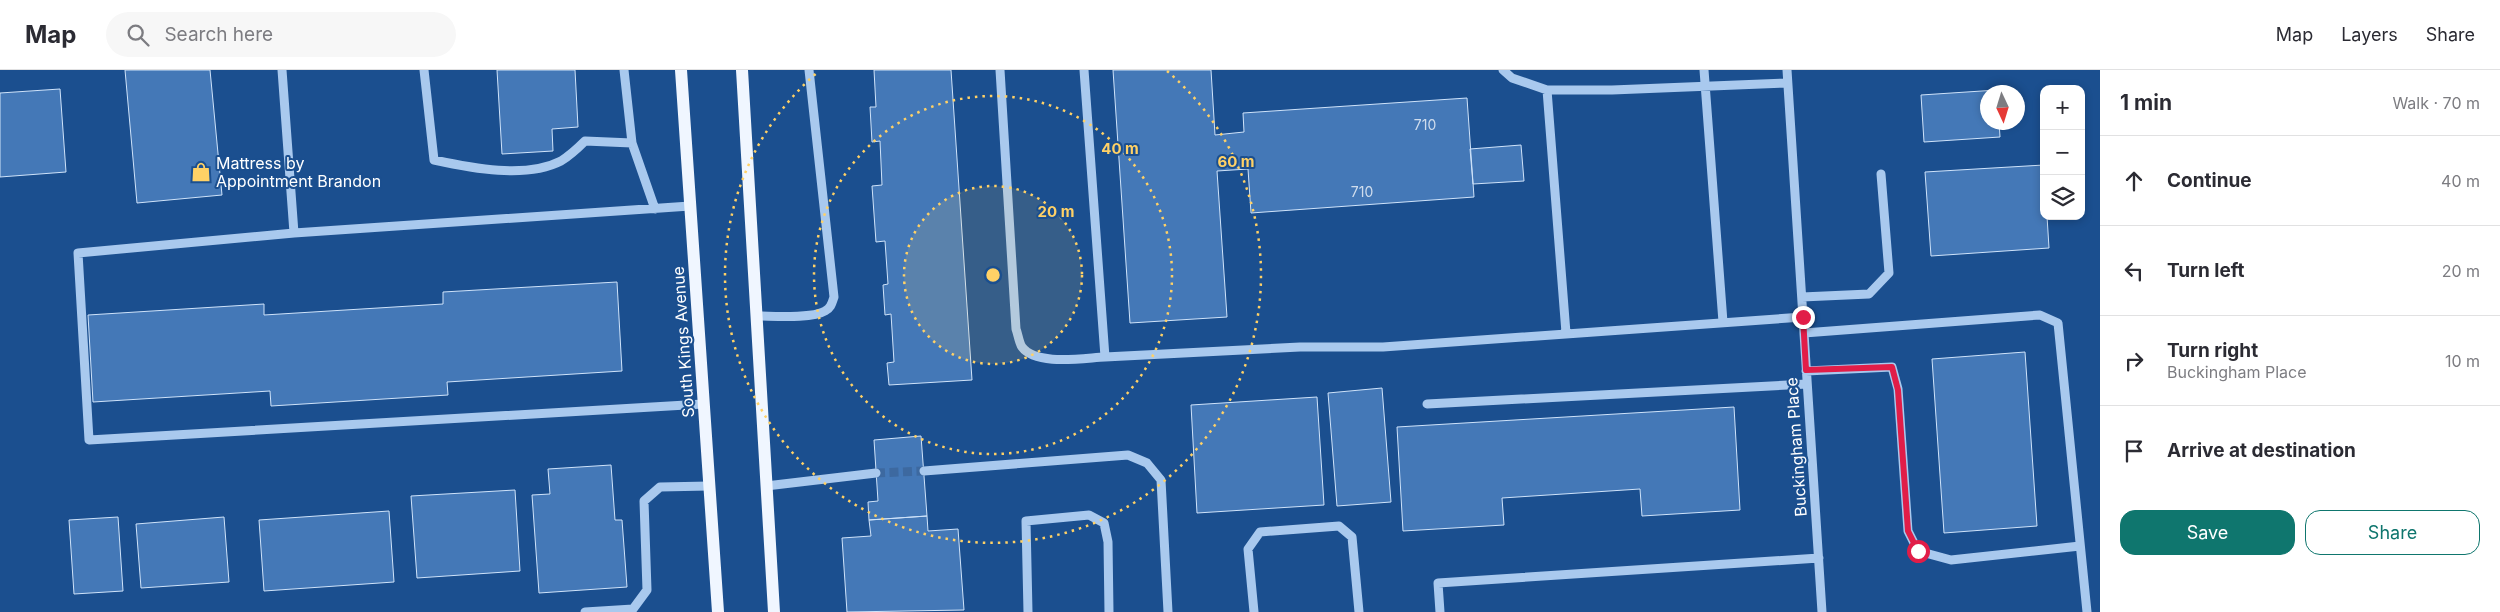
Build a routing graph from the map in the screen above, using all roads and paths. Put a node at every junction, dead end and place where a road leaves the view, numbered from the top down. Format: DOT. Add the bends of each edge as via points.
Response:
graph roads {
  1 [pos="282,70"];
  2 [pos="424,70"];
  3 [pos="624,70"];
  4 [pos="681,70"];
  5 [pos="742,70"];
  6 [pos="809,70"];
  7 [pos="1000,70"];
  8 [pos="1084,70"];
  9 [pos="1503,70"];
  10 [pos="1704,70"];
  11 [pos="1787,70"];
  12 [pos="1788,83"];
  13 [pos="1706,86"];
  14 [pos="1547,90"];
  15 [pos="632,143"];
  16 [pos="1881,174"];
  17 [pos="690,206"];
  18 [pos="655,208"];
  19 [pos="294,233"];
  20 [pos="1802,297"];
  21 [pos="757,316"];
  22 [pos="1803,317"];
  23 [pos="1723,322"];
  24 [pos="1566,333"];
  25 [pos="1804,333"];
  26 [pos="1105,357"];
  27 [pos="1806,370"];
  28 [pos="1807,384"];
  29 [pos="703,404"];
  30 [pos="1427,404"];
  31 [pos="924,472"];
  32 [pos="876,473"];
  33 [pos="709,486"];
  34 [pos="766,486"];
  35 [pos="2080,546"];
  36 [pos="1819,558"];
  37 [pos="585,612"];
  38 [pos="718,612"];
  39 [pos="774,612"];
  40 [pos="1028,612"];
  41 [pos="1109,612"];
  42 [pos="1168,612"];
  43 [pos="1254,612"];
  44 [pos="1359,612"];
  45 [pos="1440,612"];
  46 [pos="1822,612"];
  47 [pos="2087,612"];
  1 -- 19 [label="street"];
  2 -- 15 [label="street" via="434,160 460,166 527,172 561,161 585,141"];
  3 -- 15 [label="street"];
  4 -- 17 [label="main road, South Kings Avenue"];
  5 -- 21 [label="main road"];
  6 -- 21 [label="street" via="834,297 831,306 819,313"];
  7 -- 26 [label="street" via="1016,329 1021,346 1030,355 1048,360"];
  8 -- 26 [label="street"];
  9 -- 14 [label="street" via="1512,78"];
  10 -- 13 [label="street"];
  11 -- 12 [label="street, Buckingham Place"];
  12 -- 13 [label="street"];
  12 -- 20 [label="street, Buckingham Place"];
  13 -- 14 [label="street"];
  13 -- 23 [label="street"];
  14 -- 24 [label="street"];
  15 -- 18 [label="street"];
  16 -- 20 [label="street" via="1889,273 1869,294"];
  17 -- 18 [label="street"];
  17 -- 29 [label="main road, South Kings Avenue"];
  18 -- 19 [label="street"];
  19 -- 29 [label="street" via="78,253 89,440"];
  20 -- 22 [label="street, Buckingham Place"];
  21 -- 34 [label="main road"];
  22 -- 23 [label="street"];
  22 -- 25 [label="street, Buckingham Place"];
  23 -- 24 [label="street"];
  24 -- 26 [label="street" via="1383,347 1300,347"];
  25 -- 27 [label="street, Buckingham Place"];
  25 -- 35 [label="street" via="2040,315 2058,323"];
  27 -- 28 [label="street, Buckingham Place"];
  27 -- 35 [label="street" via="1892,367 1898,390 1908,531 1918,551 1951,560"];
  28 -- 30 [label="street"];
  28 -- 36 [label="street, Buckingham Place"];
  29 -- 33 [label="main road, South Kings Avenue"];
  31 -- 42 [label="street" via="1128,455 1147,463 1161,480"];
  32 -- 34 [label="street"];
  33 -- 37 [label="street" via="660,487 644,500 648,590 633,609"];
  33 -- 38 [label="main road, South Kings Avenue"];
  34 -- 39 [label="main road"];
  35 -- 47 [label="street"];
  36 -- 45 [label="street" via="1438,583"];
  36 -- 46 [label="street, Buckingham Place"];
  40 -- 41 [label="street" via="1026,521 1089,515 1104,522"];
  43 -- 44 [label="street" via="1248,549 1260,532 1339,526 1352,536"];
}
